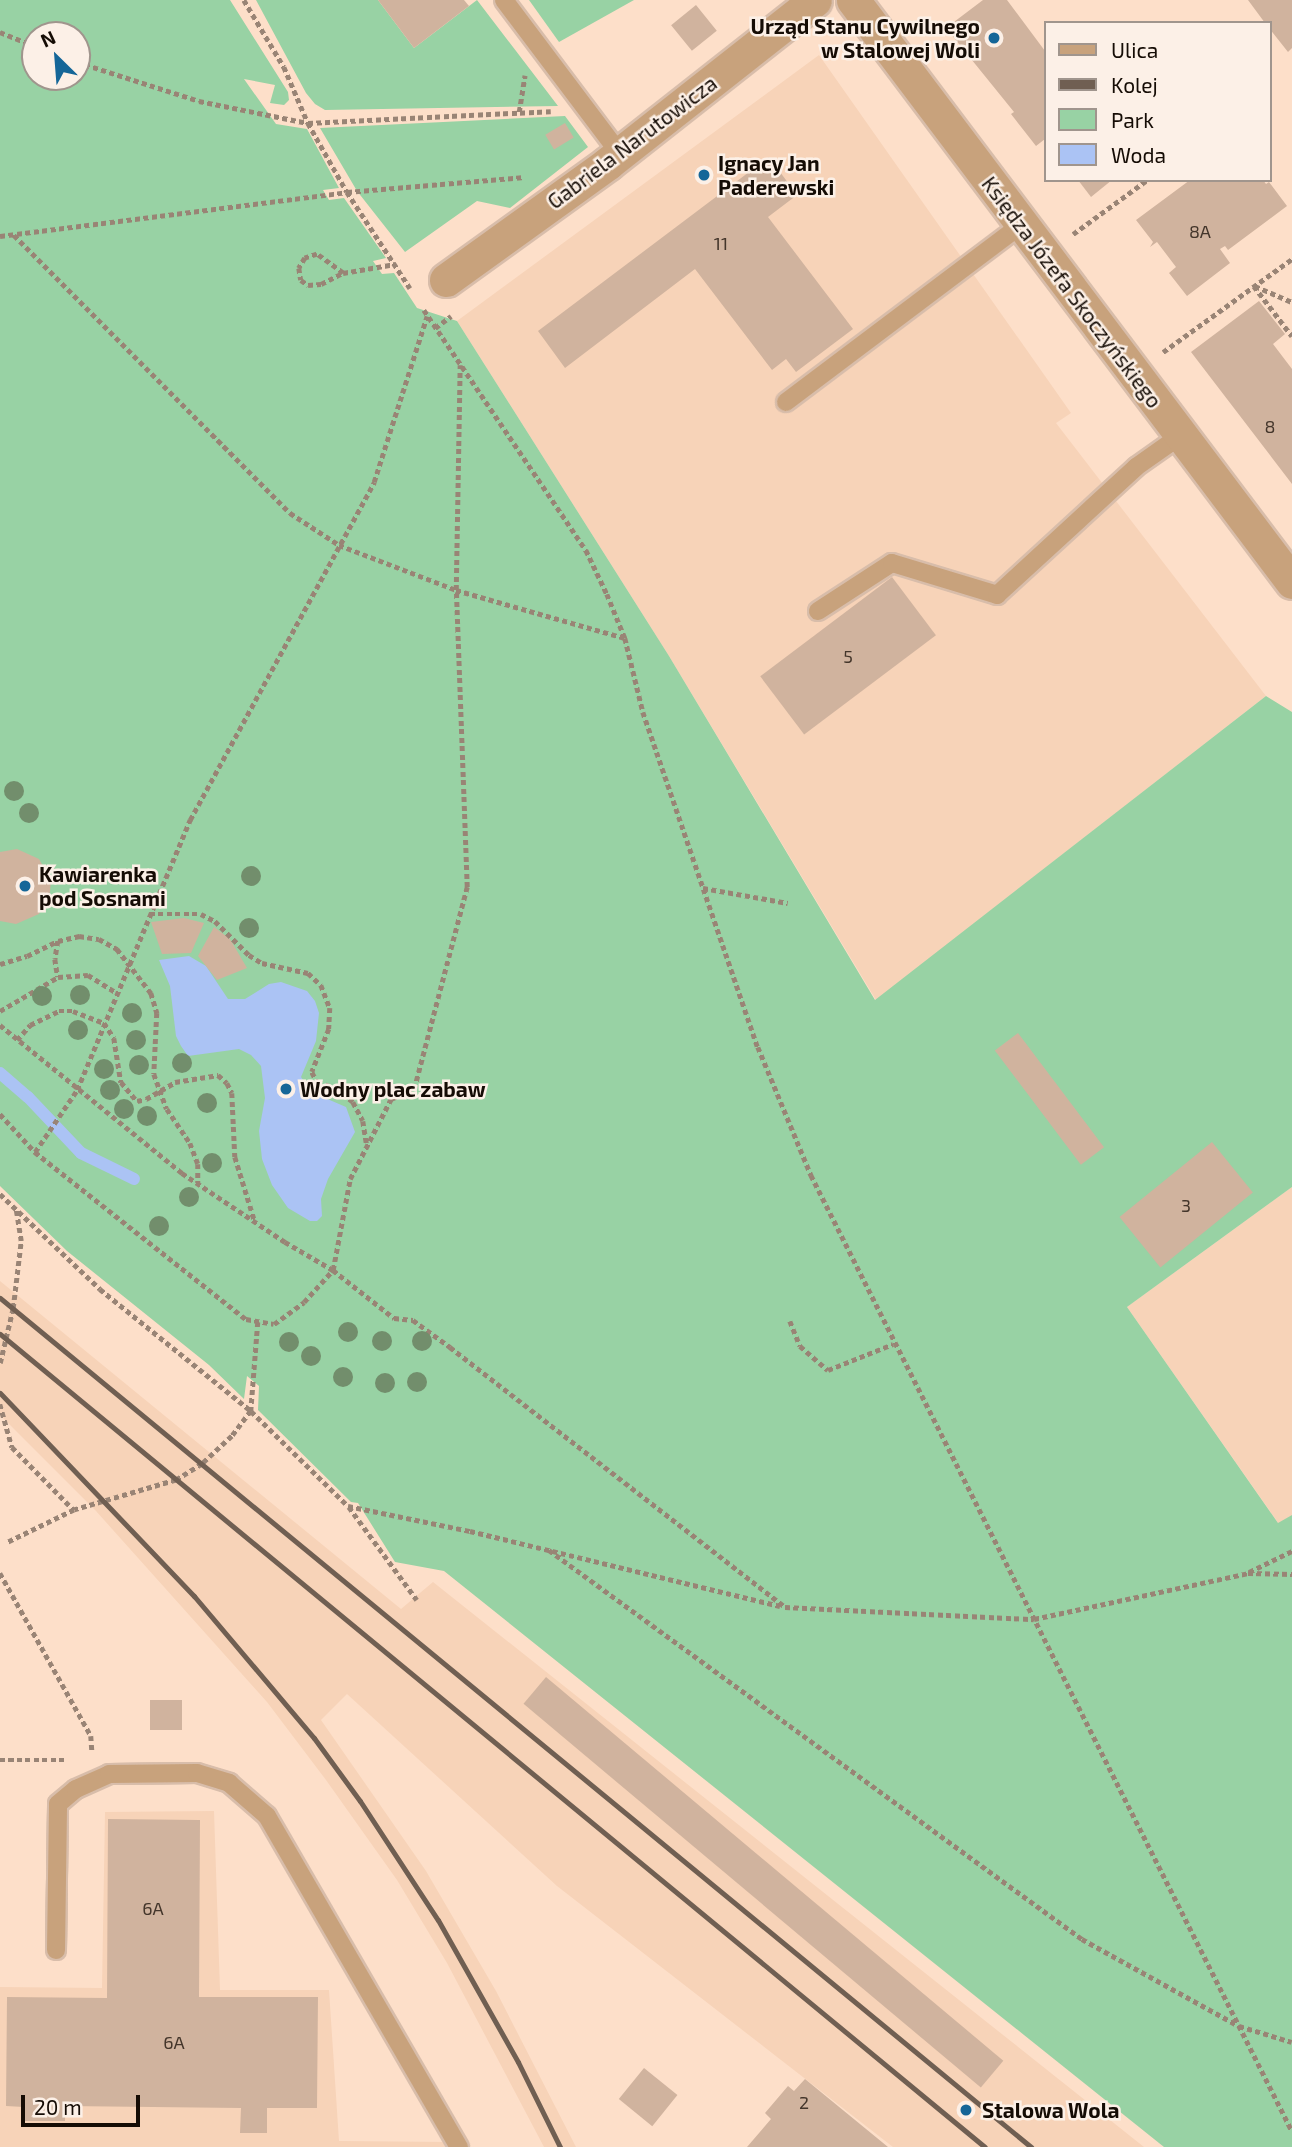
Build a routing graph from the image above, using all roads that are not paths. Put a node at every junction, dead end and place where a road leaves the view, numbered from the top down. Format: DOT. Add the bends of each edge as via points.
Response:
graph roads {
  1 [pos="504,0"];
  2 [pos="815,0"];
  3 [pos="853,0"];
  4 [pos="620,154"];
  5 [pos="1021,225"];
  6 [pos="446,280"];
  7 [pos="786,402"];
  8 [pos="1180,436"];
  9 [pos="1292,582"];
  10 [pos="818,611"];
  11 [pos="56,1950"];
  12 [pos="459,2147"];
  1 -- 4 [label="lane"];
  2 -- 4 [label="street, Gabriela Narutowicza"];
  3 -- 5 [label="street, Księdza Józefa Skoczyńskiego"];
  4 -- 6 [label="street, Gabriela Narutowicza"];
  5 -- 7 [label="lane"];
  5 -- 8 [label="street, Księdza Józefa Skoczyńskiego"];
  8 -- 9 [label="street, Księdza Józefa Skoczyńskiego"];
  8 -- 10 [label="lane" via="1136,467 997,595 892,563"];
  11 -- 12 [label="lane" via="58,1804 76,1789 108,1774 197,1773 229,1783 267,1816"];
}
